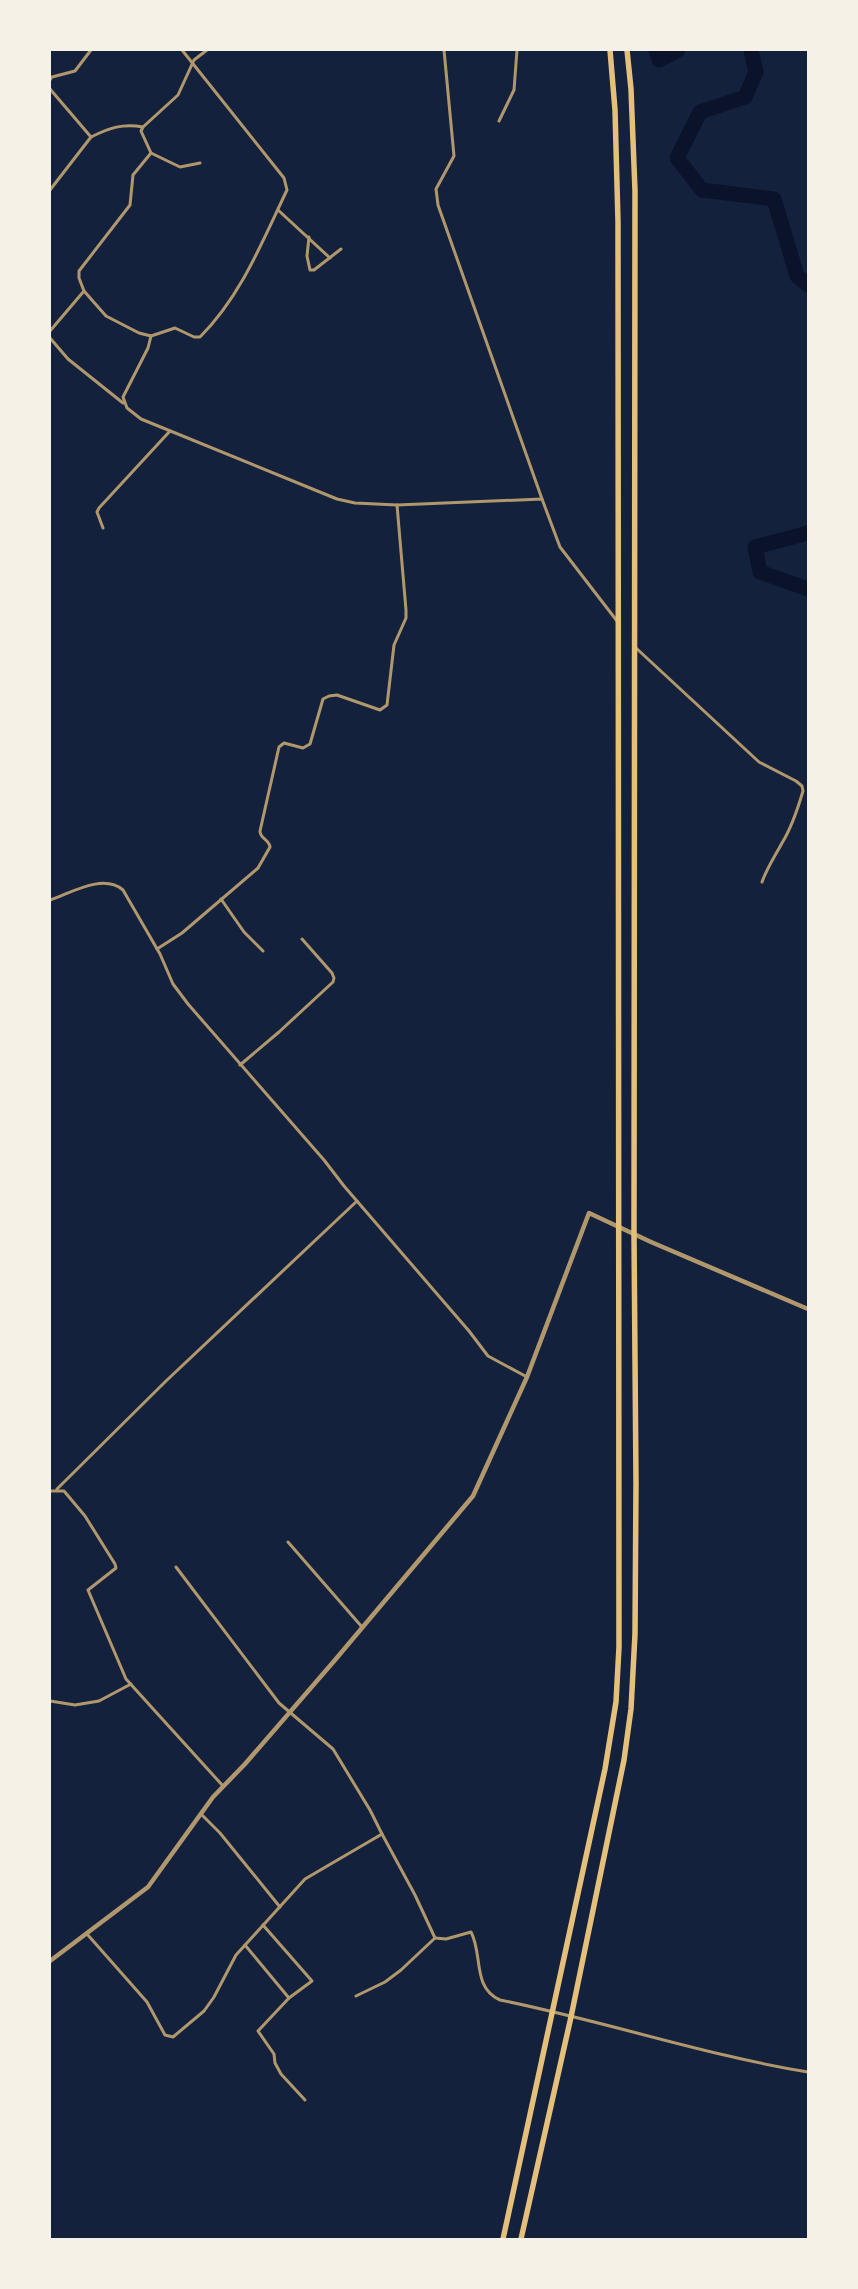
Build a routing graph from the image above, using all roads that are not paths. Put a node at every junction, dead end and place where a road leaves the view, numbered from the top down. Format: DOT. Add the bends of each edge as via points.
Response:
graph roads {
  1 [pos="91,50"];
  2 [pos="182,50"];
  3 [pos="207,50"];
  4 [pos="444,50"];
  5 [pos="517,50"];
  6 [pos="610,50"];
  7 [pos="627,50"];
  8 [pos="192,64"];
  9 [pos="50,80"];
  10 [pos="50,89"];
  11 [pos="498,121"];
  12 [pos="143,126"];
  13 [pos="91,137"];
  14 [pos="151,153"];
  15 [pos="200,163"];
  16 [pos="50,190"];
  17 [pos="278,210"];
  18 [pos="309,237"];
  19 [pos="341,249"];
  20 [pos="330,258"];
  21 [pos="84,291"];
  22 [pos="50,330"];
  23 [pos="151,336"];
  24 [pos="50,338"];
  25 [pos="123,403"];
  26 [pos="170,431"];
  27 [pos="542,499"];
  28 [pos="397,505"];
  29 [pos="102,528"];
  30 [pos="617,621"];
  31 [pos="636,648"];
  32 [pos="762,882"];
  33 [pos="221,899"];
  34 [pos="50,900"];
  35 [pos="302,939"];
  36 [pos="157,949"];
  37 [pos="263,951"];
  38 [pos="240,1065"];
  39 [pos="357,1201"];
  40 [pos="618,1227"];
  41 [pos="634,1234"];
  42 [pos="808,1309"];
  43 [pos="527,1377"];
  44 [pos="57,1489"];
  45 [pos="50,1490"];
  46 [pos="288,1542"];
  47 [pos="176,1567"];
  48 [pos="362,1627"];
  49 [pos="131,1684"];
  50 [pos="50,1701"];
  51 [pos="288,1713"];
  52 [pos="223,1786"];
  53 [pos="201,1814"];
  54 [pos="382,1834"];
  55 [pos="280,1907"];
  56 [pos="263,1925"];
  57 [pos="87,1934"];
  58 [pos="435,1938"];
  59 [pos="245,1946"];
  60 [pos="50,1962"];
  61 [pos="356,1996"];
  62 [pos="289,1998"];
  63 [pos="552,2012"];
  64 [pos="571,2017"];
  65 [pos="808,2072"];
  66 [pos="305,2100"];
  67 [pos="504,2239"];
  68 [pos="521,2239"];
  1 -- 9 [label="street" via="75,71"];
  2 -- 8 [label="street"];
  3 -- 8 [label="street"];
  4 -- 27 [label="street" via="454,156 436,189 438,205"];
  5 -- 11 [label="street" via="514,90"];
  6 -- 30 [label="main road" via="618,222"];
  7 -- 31 [label="main road" via="635,192"];
  8 -- 12 [label="street" via="178,95"];
  8 -- 17 [label="street" via="284,178 287,190"];
  10 -- 13 [label="street"];
  12 -- 13 [label="street" via="113,126"];
  12 -- 14 [label="street" via="141,131"];
  13 -- 16 [label="street"];
  14 -- 15 [label="street" via="180,167"];
  14 -- 21 [label="street" via="134,175 130,205 79,271"];
  17 -- 18 [label="street"];
  17 -- 23 [label="street" via="245,280 200,337 176,328"];
  18 -- 20 [label="street"];
  18 -- 20 [label="street" via="307,256 310,270"];
  19 -- 20 [label="street"];
  21 -- 22 [label="street"];
  21 -- 23 [label="street" via="106,316"];
  23 -- 25 [label="street" via="128,384"];
  24 -- 25 [label="street" via="68,359"];
  25 -- 26 [label="street" via="141,419"];
  26 -- 28 [label="street" via="337,500"];
  26 -- 29 [label="street" via="97,512"];
  27 -- 28 [label="street"];
  27 -- 30 [label="street" via="560,548"];
  28 -- 33 [label="street" via="406,618 394,645 387,705 380,710 337,695 329,696 324,699 310,744 303,748 284,743 279,747 260,831 270,847 258,868"];
  30 -- 40 [label="main road"];
  31 -- 32 [label="street" via="759,762 802,786 795,817"];
  31 -- 41 [label="main road"];
  33 -- 36 [label="street" via="182,933"];
  33 -- 37 [label="street" via="244,932"];
  34 -- 36 [label="street" via="99,883 115,883 123,890"];
  35 -- 38 [label="street" via="334,978"];
  36 -- 38 [label="street" via="177,990"];
  38 -- 39 [label="street"];
  39 -- 43 [label="street" via="488,1356"];
  39 -- 44 [label="street"];
  40 -- 41 [label="street"];
  40 -- 43 [label="street" via="589,1213"];
  40 -- 63 [label="main road" via="620,1479 616,1702 600,1793"];
  41 -- 42 [label="street"];
  41 -- 64 [label="main road" via="636,1483 631,1710 624,1760"];
  43 -- 48 [label="street" via="473,1496"];
  44 -- 45 [label="street"];
  44 -- 49 [label="street" via="64,1491 85,1516 115,1564 116,1568 88,1590 121,1669"];
  46 -- 48 [label="street"];
  47 -- 51 [label="street"];
  48 -- 51 [label="street"];
  49 -- 50 [label="street" via="99,1702 76,1705"];
  49 -- 52 [label="street"];
  51 -- 52 [label="street"];
  51 -- 54 [label="street" via="333,1749"];
  52 -- 53 [label="street"];
  53 -- 55 [label="street"];
  53 -- 57 [label="street" via="148,1887"];
  54 -- 55 [label="street" via="305,1879"];
  54 -- 58 [label="street"];
  55 -- 56 [label="street"];
  56 -- 59 [label="street"];
  56 -- 62 [label="street" via="312,1980"];
  57 -- 59 [label="street" via="147,2002 168,2037 183,2030 204,2011 236,1955"];
  57 -- 60 [label="street"];
  58 -- 61 [label="street" via="385,1982"];
  58 -- 63 [label="street" via="446,1939 471,1932 479,1971 492,1997"];
  59 -- 62 [label="street"];
  62 -- 66 [label="street" via="258,2030 274,2054 282,2074"];
  63 -- 64 [label="street"];
  63 -- 67 [label="main road"];
  64 -- 65 [label="street" via="708,2052"];
  64 -- 68 [label="main road"];
}
